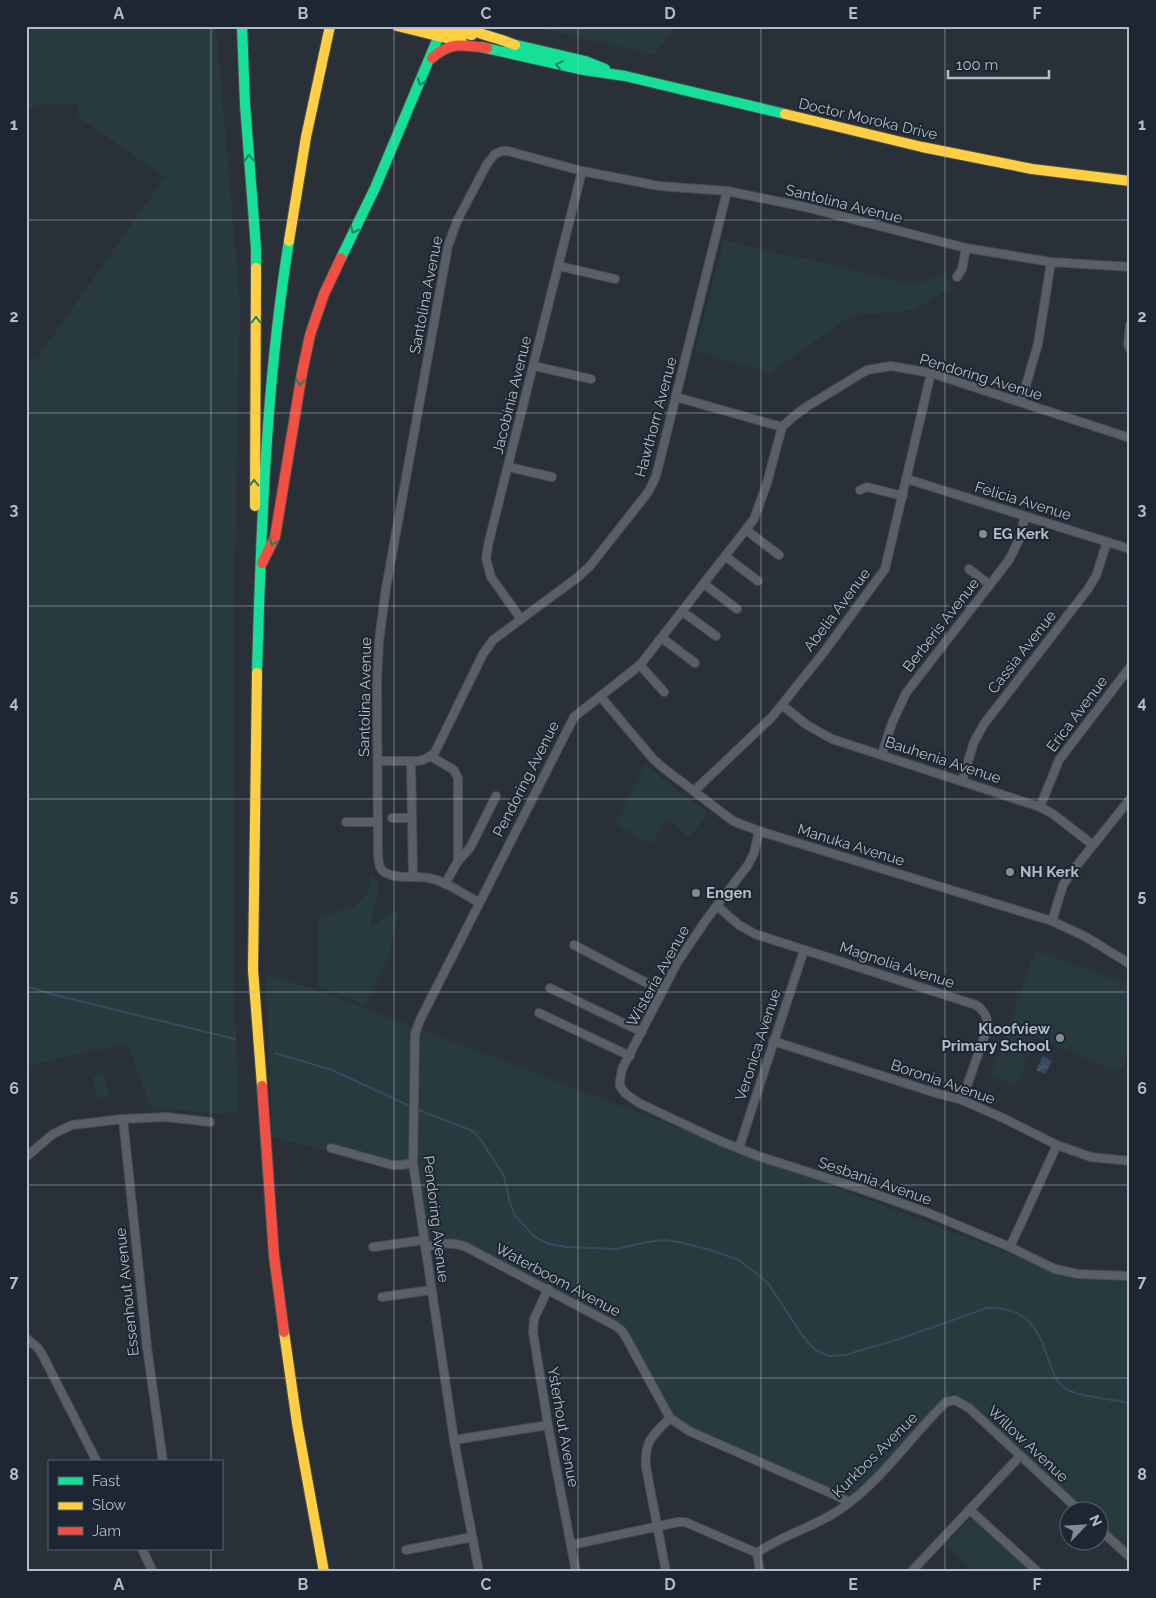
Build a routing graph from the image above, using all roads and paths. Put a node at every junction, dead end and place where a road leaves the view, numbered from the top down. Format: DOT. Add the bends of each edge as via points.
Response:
graph roads {
  1 [pos="242,26"];
  2 [pos="330,26"];
  3 [pos="397,26"];
  4 [pos="432,26"];
  5 [pos="462,26"];
  6 [pos="442,31"];
  7 [pos="515,45"];
  8 [pos="487,48"];
  9 [pos="431,58"];
  10 [pos="625,76"];
  11 [pos="582,171"];
  12 [pos="1130,176"];
  13 [pos="1107,178"];
  14 [pos="1130,181"];
  15 [pos="727,191"];
  16 [pos="966,248"];
  17 [pos="1050,262"];
  18 [pos="559,266"];
  19 [pos="1130,267"];
  20 [pos="957,277"];
  21 [pos="615,279"];
  22 [pos="1130,325"];
  23 [pos="1130,349"];
  24 [pos="534,366"];
  25 [pos="931,373"];
  26 [pos="591,379"];
  27 [pos="676,397"];
  28 [pos="1021,402"];
  29 [pos="782,427"];
  30 [pos="1130,438"];
  31 [pos="508,466"];
  32 [pos="552,477"];
  33 [pos="907,479"];
  34 [pos="860,490"];
  35 [pos="903,496"];
  36 [pos="1026,516"];
  37 [pos="746,530"];
  38 [pos="1107,542"];
  39 [pos="1130,549"];
  40 [pos="779,555"];
  41 [pos="725,556"];
  42 [pos="260,566"];
  43 [pos="969,569"];
  44 [pos="758,581"];
  45 [pos="704,584"];
  46 [pos="990,585"];
  47 [pos="737,609"];
  48 [pos="683,612"];
  49 [pos="521,619"];
  50 [pos="716,636"];
  51 [pos="662,638"];
  52 [pos="695,663"];
  53 [pos="640,665"];
  54 [pos="1130,667"];
  55 [pos="664,692"];
  56 [pos="600,696"];
  57 [pos="782,705"];
  58 [pos="882,754"];
  59 [pos="430,756"];
  60 [pos="378,761"];
  61 [pos="412,761"];
  62 [pos="962,781"];
  63 [pos="694,791"];
  64 [pos="496,796"];
  65 [pos="1130,798"];
  66 [pos="1040,807"];
  67 [pos="392,818"];
  68 [pos="412,818"];
  69 [pos="346,822"];
  70 [pos="378,822"];
  71 [pos="759,832"];
  72 [pos="1093,845"];
  73 [pos="458,861"];
  74 [pos="413,876"];
  75 [pos="445,884"];
  76 [pos="478,902"];
  77 [pos="717,906"];
  78 [pos="1052,921"];
  79 [pos="574,946"];
  80 [pos="804,950"];
  81 [pos="1130,964"];
  82 [pos="550,988"];
  83 [pos="662,991"];
  84 [pos="539,1013"];
  85 [pos="642,1032"];
  86 [pos="773,1042"];
  87 [pos="630,1056"];
  88 [pos="620,1086"];
  89 [pos="962,1100"];
  90 [pos="123,1119"];
  91 [pos="210,1122"];
  92 [pos="1057,1145"];
  93 [pos="331,1148"];
  94 [pos="739,1148"];
  95 [pos="26,1157"];
  96 [pos="1130,1161"];
  97 [pos="412,1162"];
  98 [pos="424,1243"];
  99 [pos="373,1247"];
  100 [pos="1010,1247"];
  101 [pos="1130,1276"];
  102 [pos="431,1290"];
  103 [pos="548,1290"];
  104 [pos="382,1297"];
  105 [pos="26,1338"];
  106 [pos="955,1400"];
  107 [pos="670,1418"];
  108 [pos="548,1426"];
  109 [pos="454,1440"];
  110 [pos="1020,1456"];
  111 [pos="96,1460"];
  112 [pos="163,1460"];
  113 [pos="1068,1500"];
  114 [pos="849,1502"];
  115 [pos="970,1510"];
  116 [pos="658,1526"];
  117 [pos="472,1537"];
  118 [pos="1108,1537"];
  119 [pos="571,1545"];
  120 [pos="143,1550"];
  121 [pos="406,1550"];
  122 [pos="757,1553"];
  123 [pos="1130,1557"];
  124 [pos="154,1572"];
  125 [pos="324,1572"];
  126 [pos="479,1572"];
  127 [pos="576,1572"];
  128 [pos="666,1572"];
  129 [pos="760,1572"];
  130 [pos="911,1572"];
  131 [pos="1038,1572"];
  42 -- 1 [label="main road, one-way" via="256,546 254,471 256,248"];
  2 -- 42 [label="main road" via="306,137 286,259 266,450"];
  3 -- 6 [label="main road, Doctor Moroka Drive"];
  4 -- 6 [label="main road, Doctor Moroka Drive"];
  5 -- 7 [label="main road"];
  6 -- 7 [label="main road, Doctor Moroka Drive"];
  6 -- 8 [label="main road, Doctor Moroka Drive"];
  6 -- 9 [label="main road"];
  7 -- 10 [label="main road, Doctor Moroka Drive" via="585,61"];
  8 -- 9 [label="main road" via="453,44"];
  10 -- 8 [label="main road, Doctor Moroka Drive, one-way"];
  9 -- 42 [label="main road, one-way" via="375,188 324,294 310,335 275,537"];
  10 -- 13 [label="main road, Doctor Moroka Drive" via="931,149 1032,169"];
  11 -- 15 [label="street, Santolina Avenue" via="659,186"];
  11 -- 18 [label="street, Jacobinia Avenue"];
  11 -- 60 [label="street, Santolina Avenue" via="520,153 502,151 494,154 452,233 386,588 377,683"];
  12 -- 13 [label="main road, Doctor Moroka Drive"];
  13 -- 14 [label="main road, Doctor Moroka Drive"];
  15 -- 16 [label="street, Santolina Avenue" via="805,207"];
  15 -- 27 [label="street, Hawthorn Avenue"];
  16 -- 17 [label="street, Santolina Avenue"];
  16 -- 20 [label="street"];
  17 -- 19 [label="street, Santolina Avenue"];
  17 -- 28 [label="street" via="1038,344"];
  18 -- 21 [label="street"];
  18 -- 24 [label="street, Jacobinia Avenue"];
  22 -- 23 [label="street"];
  24 -- 26 [label="street"];
  24 -- 31 [label="street, Jacobinia Avenue"];
  25 -- 28 [label="street, Pendoring Avenue"];
  25 -- 29 [label="street, Pendoring Avenue" via="891,366 867,370 806,407"];
  25 -- 33 [label="street, Abelia Avenue"];
  27 -- 29 [label="street"];
  27 -- 49 [label="street, Hawthorn Avenue" via="656,476 649,491 590,566"];
  28 -- 30 [label="street, Pendoring Avenue"];
  29 -- 37 [label="street, Pendoring Avenue" via="758,513"];
  31 -- 32 [label="street"];
  31 -- 49 [label="street, Jacobinia Avenue" via="486,558 491,576"];
  33 -- 35 [label="street, Abelia Avenue"];
  33 -- 36 [label="street, Felicia Avenue"];
  34 -- 35 [label="street" via="866,487"];
  35 -- 57 [label="street, Abelia Avenue" via="885,569"];
  36 -- 38 [label="street, Felicia Avenue"];
  36 -- 46 [label="street, Berberis Avenue" via="1013,552"];
  37 -- 40 [label="street"];
  37 -- 41 [label="street, Pendoring Avenue"];
  38 -- 39 [label="street, Felicia Avenue"];
  38 -- 62 [label="street, Cassia Avenue" via="1102,563 1092,582 984,724 974,742"];
  41 -- 44 [label="street"];
  41 -- 45 [label="street, Pendoring Avenue"];
  42 -- 125 [label="main road" via="254,979 274,1256 297,1423"];
  43 -- 46 [label="street"];
  45 -- 47 [label="street"];
  45 -- 48 [label="street, Pendoring Avenue"];
  46 -- 58 [label="street, Berberis Avenue" via="906,693"];
  48 -- 50 [label="street"];
  48 -- 51 [label="street, Pendoring Avenue"];
  49 -- 59 [label="street, Hawthorn Avenue" via="487,647 435,752"];
  51 -- 52 [label="street"];
  51 -- 53 [label="street, Pendoring Avenue"];
  53 -- 55 [label="street"];
  53 -- 56 [label="street, Pendoring Avenue"];
  54 -- 66 [label="street, Erica Avenue" via="1058,760"];
  56 -- 63 [label="street, Manuka Avenue" via="654,760"];
  56 -- 76 [label="street, Pendoring Avenue" via="574,716"];
  57 -- 58 [label="street, Bauhenia Avenue" via="818,732 845,744"];
  57 -- 63 [label="street, Abelia Avenue"];
  58 -- 62 [label="street, Bauhenia Avenue"];
  59 -- 61 [label="street" via="425,760"];
  59 -- 73 [label="street" via="454,770 458,778"];
  60 -- 61 [label="street"];
  60 -- 70 [label="street, Santolina Avenue"];
  61 -- 68 [label="street"];
  62 -- 66 [label="street, Bauhenia Avenue"];
  63 -- 71 [label="street, Manuka Avenue" via="733,821"];
  64 -- 73 [label="street" via="470,848"];
  65 -- 72 [label="street"];
  66 -- 72 [label="street, Bauhenia Avenue"];
  67 -- 68 [label="street"];
  68 -- 74 [label="street"];
  69 -- 70 [label="street"];
  70 -- 74 [label="street, Santolina Avenue" via="382,871 389,875"];
  71 -- 77 [label="street, Wisteria Avenue" via="748,865"];
  71 -- 78 [label="street, Manuka Avenue"];
  72 -- 78 [label="street" via="1063,885"];
  73 -- 75 [label="street"];
  74 -- 75 [label="street, Santolina Avenue" via="436,879"];
  75 -- 76 [label="street, Santolina Avenue"];
  76 -- 97 [label="street, Pendoring Avenue" via="417,1026"];
  77 -- 80 [label="street, Magnolia Avenue" via="755,934"];
  77 -- 83 [label="street, Wisteria Avenue" via="688,945"];
  78 -- 81 [label="street, Manuka Avenue"];
  79 -- 83 [label="street"];
  80 -- 86 [label="street, Veronica Avenue"];
  80 -- 89 [label="street, Magnolia Avenue" via="976,1004 982,1009 988,1026"];
  82 -- 85 [label="street"];
  83 -- 85 [label="street, Wisteria Avenue"];
  84 -- 87 [label="street"];
  85 -- 87 [label="street, Wisteria Avenue"];
  86 -- 89 [label="street, Boronia Avenue"];
  86 -- 94 [label="street, Veronica Avenue"];
  87 -- 88 [label="street, Wisteria Avenue" via="622,1072"];
  88 -- 94 [label="street, Sesbania Avenue" via="639,1103"];
  89 -- 92 [label="street, Boronia Avenue"];
  90 -- 91 [label="street" via="166,1116"];
  90 -- 95 [label="street" via="61,1129"];
  90 -- 112 [label="street, Essenhout Avenue" via="147,1347"];
  92 -- 96 [label="street, Boronia Avenue" via="1091,1157"];
  92 -- 100 [label="street"];
  93 -- 97 [label="street" via="392,1165"];
  94 -- 100 [label="street, Sesbania Avenue" via="889,1199"];
  97 -- 98 [label="street, Pendoring Avenue"];
  98 -- 99 [label="street, Waterboom Avenue"];
  98 -- 102 [label="street, Pendoring Avenue"];
  98 -- 103 [label="street, Waterboom Avenue" via="462,1245"];
  100 -- 101 [label="street, Sesbania Avenue" via="1067,1273"];
  102 -- 104 [label="street"];
  102 -- 109 [label="street, Pendoring Avenue"];
  103 -- 107 [label="street, Waterboom Avenue" via="622,1331"];
  103 -- 108 [label="street, Ysterhout Avenue" via="533,1324"];
  105 -- 111 [label="street" via="42,1354"];
  106 -- 110 [label="street, Willow Avenue" via="969,1408"];
  106 -- 114 [label="street, Kurkbos Avenue" via="946,1402"];
  107 -- 114 [label="street, Waterboom Avenue" via="689,1431"];
  107 -- 116 [label="street" via="652,1436 645,1452"];
  108 -- 109 [label="street"];
  108 -- 119 [label="street, Ysterhout Avenue"];
  109 -- 117 [label="street, Pendoring Avenue"];
  110 -- 113 [label="street, Willow Avenue"];
  110 -- 115 [label="street"];
  114 -- 122 [label="street, Kurkbos Avenue" via="823,1520"];
  115 -- 130 [label="street"];
  115 -- 131 [label="street"];
  116 -- 119 [label="street"];
  116 -- 122 [label="street" via="685,1522"];
  116 -- 128 [label="street"];
  117 -- 121 [label="street"];
  117 -- 126 [label="street, Pendoring Avenue"];
  118 -- 123 [label="street"];
  119 -- 127 [label="street, Ysterhout Avenue"];
  120 -- 124 [label="street"];
  122 -- 129 [label="street"];
}
